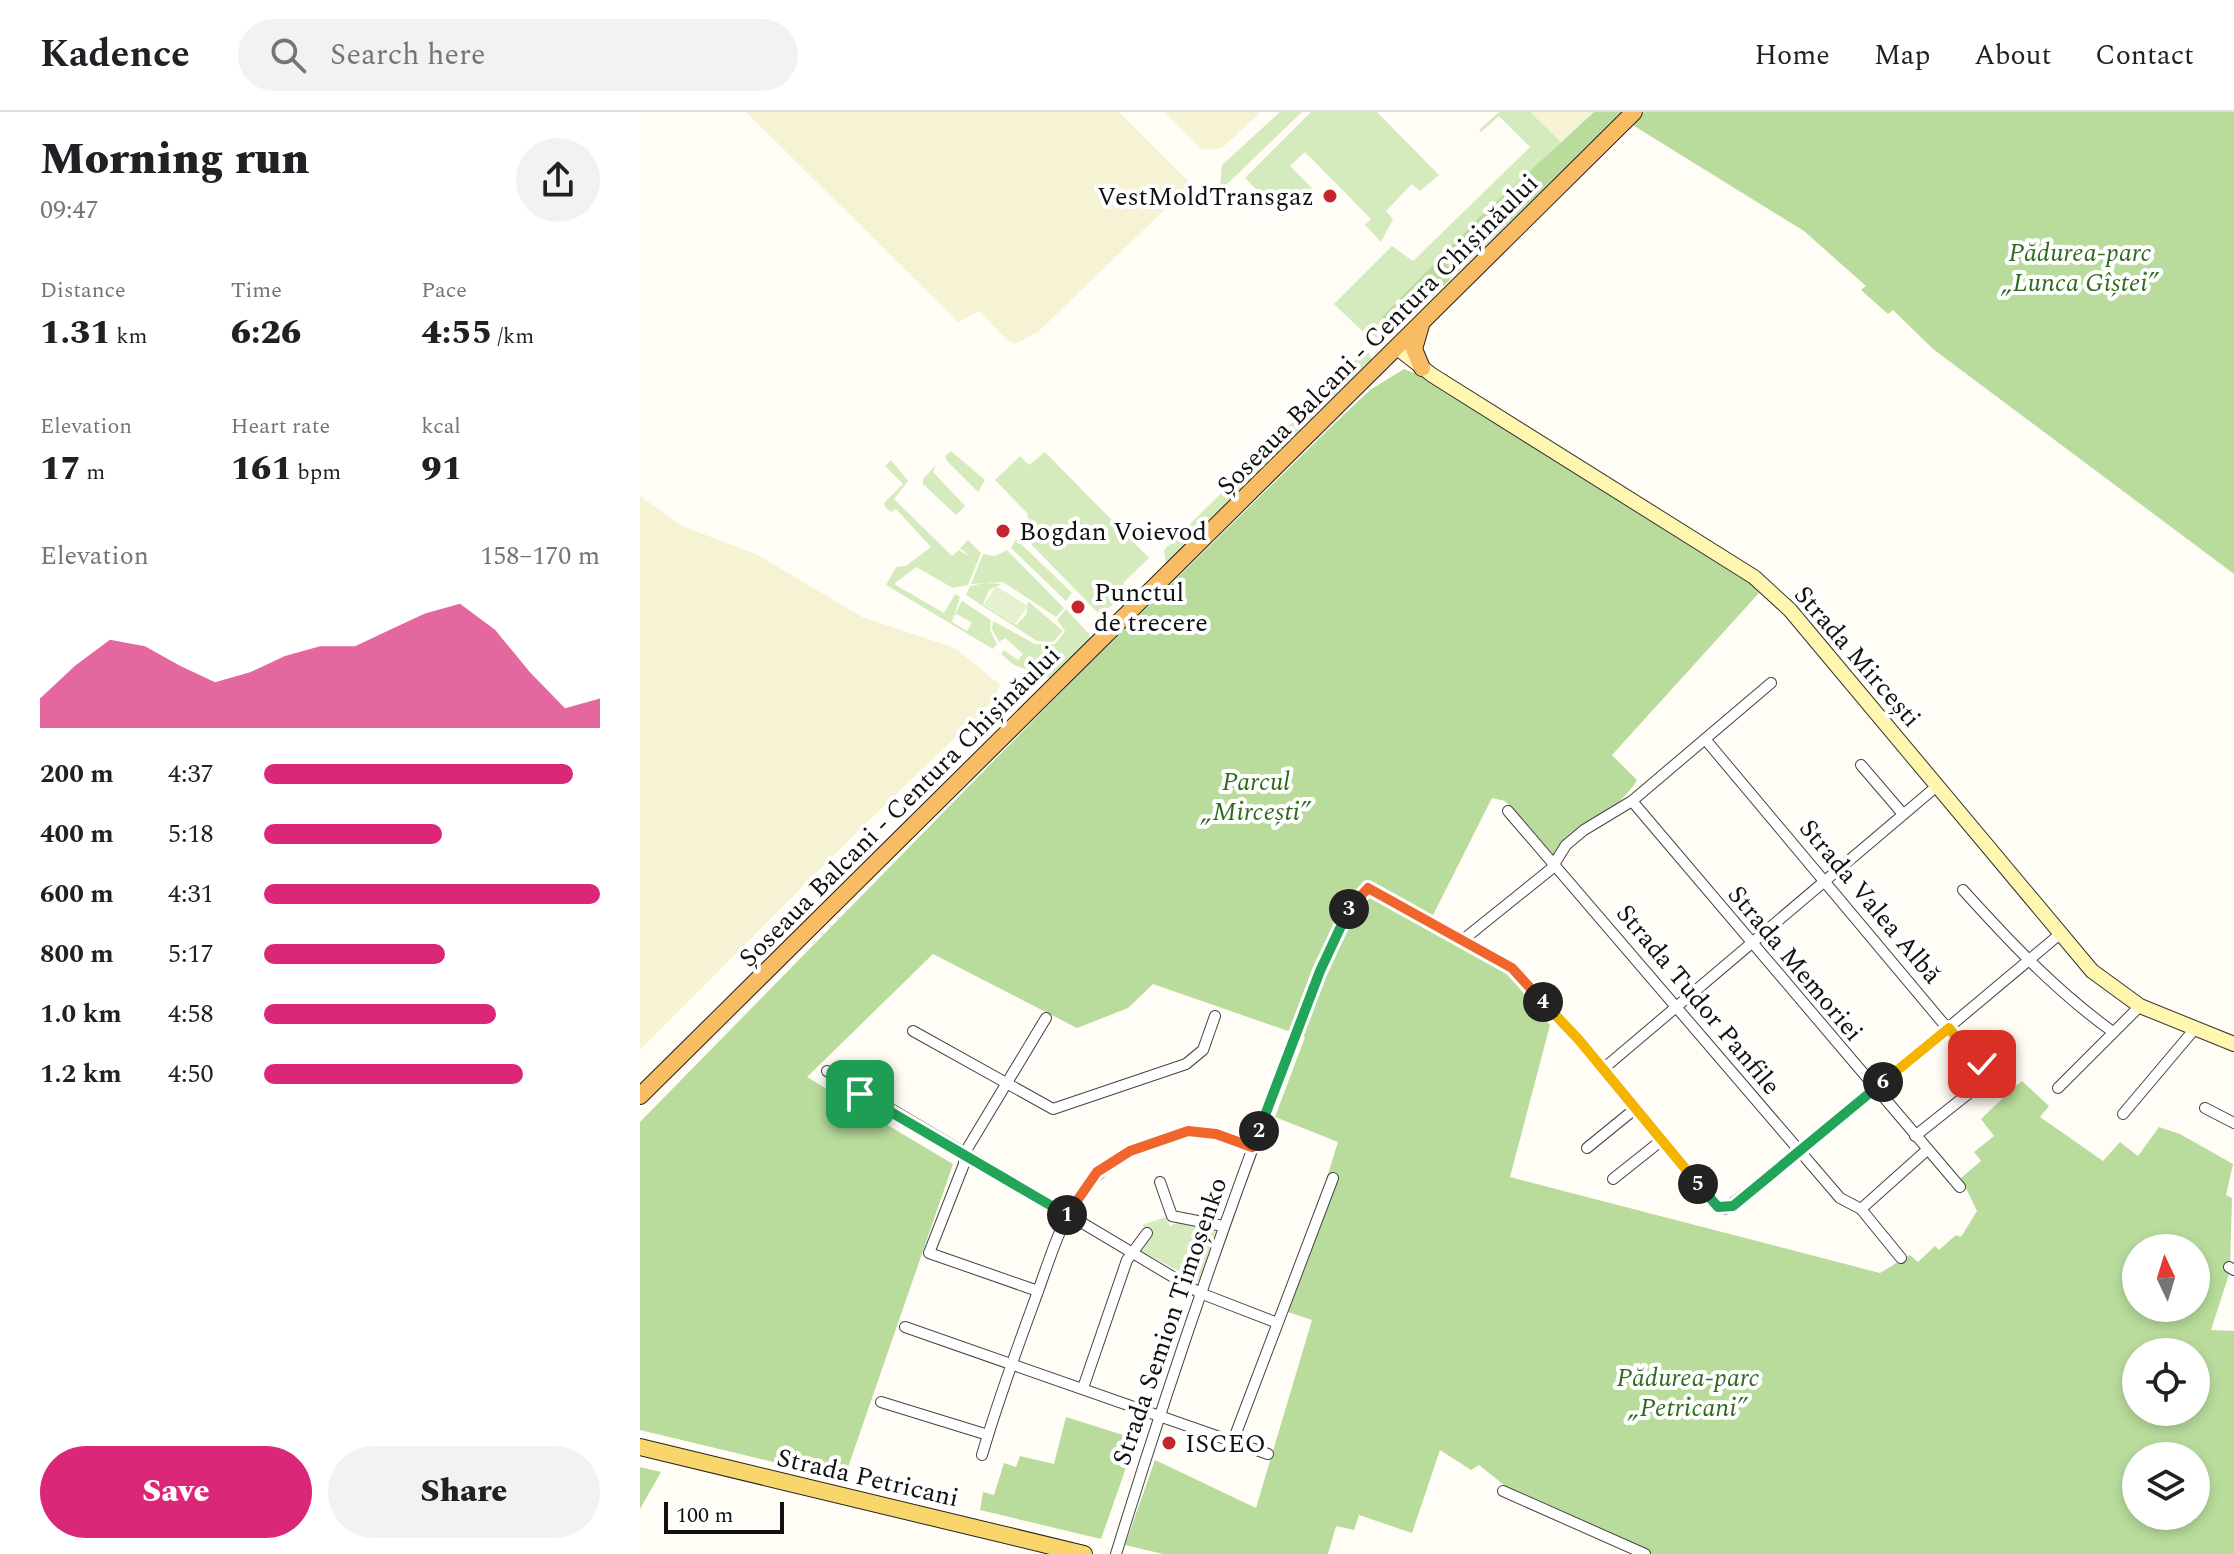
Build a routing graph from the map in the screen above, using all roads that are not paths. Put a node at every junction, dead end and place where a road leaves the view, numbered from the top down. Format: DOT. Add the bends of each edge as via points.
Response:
graph roads {
  1 [pos="1634,112"];
  2 [pos="1421,323"];
  3 [pos="1397,348"];
  4 [pos="1422,368"];
  5 [pos="1771,683"];
  6 [pos="1705,739"];
  7 [pos="1861,765"];
  8 [pos="1937,786"];
  9 [pos="1632,801"];
  10 [pos="1508,811"];
  11 [pos="1903,814"];
  12 [pos="1553,863"];
  13 [pos="1824,880"];
  14 [pos="1963,890"];
  15 [pos="2060,934"];
  16 [pos="1464,939"];
  17 [pos="1751,944"];
  18 [pos="2027,961"];
  19 [pos="1677,1006"];
  20 [pos="2140,1006"];
  21 [pos="1215,1016"];
  22 [pos="1046,1018"];
  23 [pos="1949,1028"];
  24 [pos="913,1031"];
  25 [pos="2193,1031"];
  26 [pos="2113,1032"];
  27 [pos="2008,1044"];
  28 [pos="2234,1044"];
  29 [pos="1603,1069"];
  30 [pos="827,1071"];
  31 [pos="1988,1078"];
  32 [pos="1006,1085"];
  33 [pos="2058,1088"];
  34 [pos="1874,1089"];
  35 [pos="640,1096"];
  36 [pos="1636,1108"];
  37 [pos="2205,1108"];
  38 [pos="2123,1114"];
  39 [pos="2234,1123"];
  40 [pos="1915,1136"];
  41 [pos="1662,1140"];
  42 [pos="1252,1147"];
  43 [pos="1587,1148"];
  44 [pos="1927,1150"];
  45 [pos="1800,1152"];
  46 [pos="964,1154"];
  47 [pos="1333,1178"];
  48 [pos="1613,1179"];
  49 [pos="1160,1182"];
  50 [pos="1960,1187"];
  51 [pos="1861,1209"];
  52 [pos="1068,1216"];
  53 [pos="1223,1226"];
  54 [pos="1147,1233"];
  55 [pos="1134,1254"];
  56 [pos="1901,1258"];
  57 [pos="1038,1291"];
  58 [pos="1200,1293"];
  59 [pos="1275,1322"];
  60 [pos="905,1327"];
  61 [pos="1012,1363"];
  62 [pos="1083,1388"];
  63 [pos="881,1402"];
  64 [pos="1160,1416"];
  65 [pos="988,1435"];
  66 [pos="1233,1441"];
  67 [pos="640,1447"];
  68 [pos="1268,1454"];
  69 [pos="982,1455"];
  70 [pos="1503,1491"];
  71 [pos="1084,1554"];
  72 [pos="1116,1554"];
  73 [pos="1645,1554"];
  1 -- 2 [label="highway, Șoseaua Balcani - Centura Chișinăului"];
  2 -- 3 [label="highway, Șoseaua Balcani - Centura Chișinăului"];
  2 -- 4 [label="highway" via="1414,349"];
  3 -- 4 [label="main road, Strada Mircești"];
  3 -- 35 [label="highway, Șoseaua Balcani - Centura Chișinăului"];
  4 -- 8 [label="main road, Strada Mircești" via="1754,577 1790,610"];
  5 -- 6 [label="street"];
  6 -- 9 [label="street"];
  6 -- 13 [label="street, Strada Valea Albă"];
  7 -- 11 [label="street"];
  8 -- 11 [label="street"];
  8 -- 15 [label="main road, Strada Mircești"];
  9 -- 12 [label="street" via="1584,830"];
  9 -- 17 [label="street, Strada Memoriei"];
  10 -- 12 [label="street, Strada Tudor Panfile"];
  11 -- 13 [label="street"];
  12 -- 16 [label="street"];
  12 -- 19 [label="street, Strada Tudor Panfile"];
  13 -- 17 [label="street"];
  13 -- 23 [label="street, Strada Valea Albă"];
  14 -- 18 [label="street"];
  15 -- 18 [label="street"];
  15 -- 20 [label="main road, Strada Mircești" via="2092,971"];
  16 -- 29 [label="street" via="1512,968"];
  16 -- 42 [label="street, Strada Semion Timoșenko" via="1368,888 1353,902 1320,971"];
  17 -- 19 [label="street"];
  17 -- 34 [label="street, Strada Memoriei"];
  18 -- 23 [label="street"];
  18 -- 26 [label="street"];
  19 -- 29 [label="street"];
  19 -- 45 [label="street, Strada Tudor Panfile"];
  20 -- 25 [label="main road, Strada Mircești"];
  20 -- 26 [label="street"];
  21 -- 32 [label="street" via="1203,1050 1186,1064 1053,1109"];
  22 -- 32 [label="street"];
  23 -- 27 [label="street, Strada Valea Albă" via="1982,1064"];
  23 -- 34 [label="street"];
  24 -- 32 [label="street"];
  25 -- 28 [label="main road, Strada Mircești"];
  25 -- 38 [label="street"];
  26 -- 33 [label="street"];
  29 -- 36 [label="street"];
  30 -- 46 [label="street"];
  31 -- 40 [label="street"];
  32 -- 46 [label="street"];
  34 -- 40 [label="street, Strada Memoriei"];
  34 -- 45 [label="street"];
  36 -- 41 [label="street"];
  36 -- 43 [label="street"];
  37 -- 39 [label="street"];
  40 -- 44 [label="street, Strada Memoriei"];
  41 -- 45 [label="street" via="1722,1208 1733,1206"];
  41 -- 48 [label="street"];
  42 -- 52 [label="street" via="1188,1131 1130,1151 1097,1172"];
  42 -- 53 [label="street, Strada Semion Timoșenko"];
  44 -- 50 [label="street, Strada Memoriei"];
  44 -- 51 [label="street"];
  45 -- 51 [label="street, Strada Tudor Panfile" via="1840,1198"];
  46 -- 52 [label="street"];
  46 -- 57 [label="street" via="929,1253"];
  47 -- 59 [label="street"];
  49 -- 53 [label="street" via="1172,1216"];
  51 -- 56 [label="street, Strada Tudor Panfile"];
  52 -- 55 [label="street"];
  52 -- 57 [label="street"];
  53 -- 58 [label="street, Strada Semion Timoșenko"];
  54 -- 55 [label="street"];
  55 -- 58 [label="street"];
  55 -- 62 [label="street" via="1127,1260"];
  57 -- 61 [label="street"];
  58 -- 59 [label="street"];
  58 -- 64 [label="street, Strada Semion Timoșenko"];
  59 -- 66 [label="street"];
  60 -- 61 [label="street"];
  61 -- 62 [label="street"];
  61 -- 65 [label="street"];
  62 -- 64 [label="street"];
  63 -- 65 [label="street"];
  64 -- 66 [label="street"];
  64 -- 72 [label="street, Strada Semion Timoșenko"];
  65 -- 69 [label="street"];
  66 -- 68 [label="street"];
  67 -- 71 [label="main road, Strada Petricani"];
  70 -- 73 [label="street"];
}
